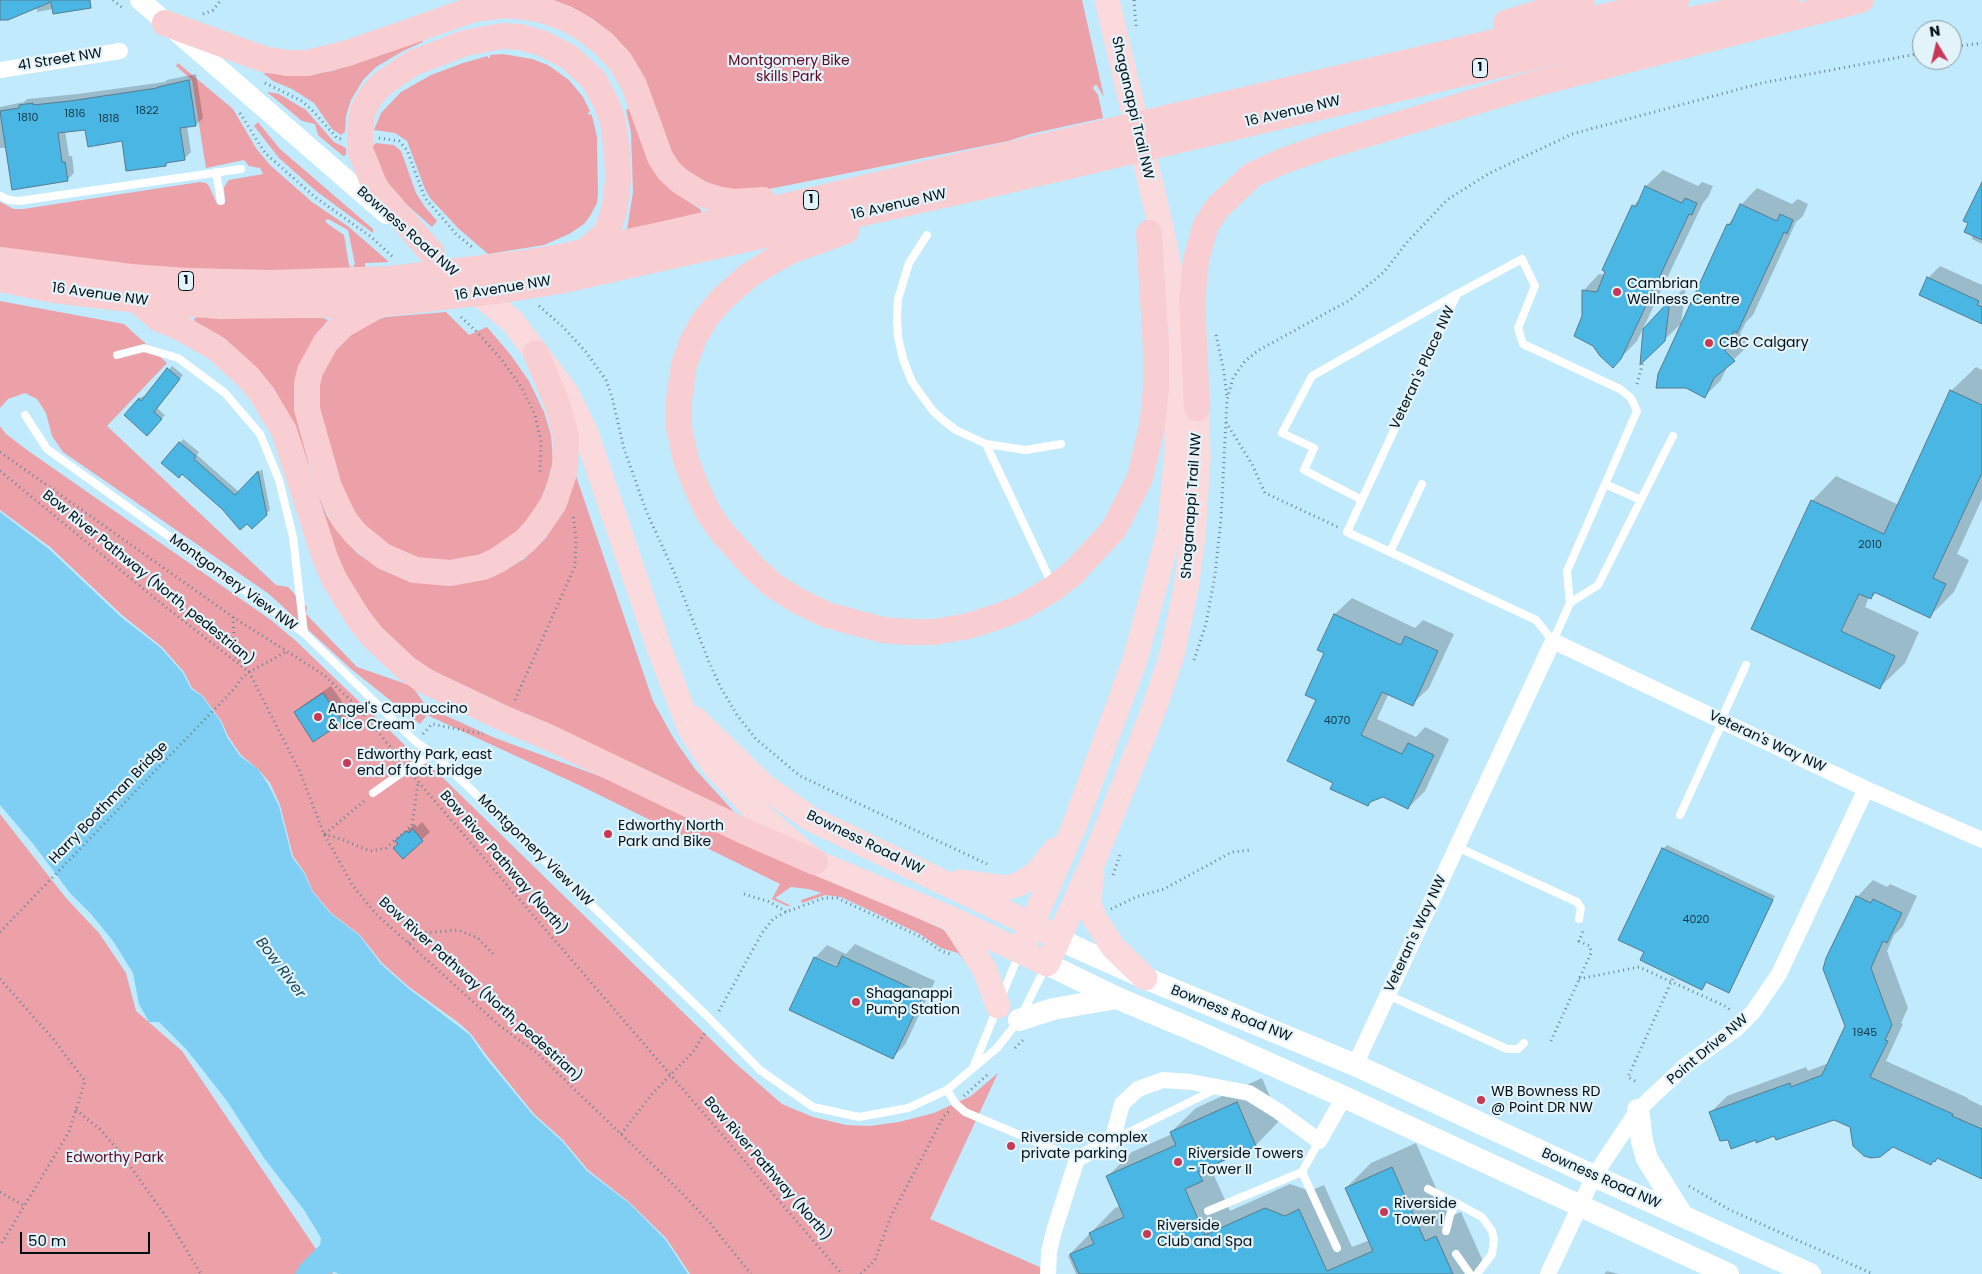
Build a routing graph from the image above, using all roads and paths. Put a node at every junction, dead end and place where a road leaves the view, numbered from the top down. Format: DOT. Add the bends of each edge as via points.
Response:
graph roads {
  1 [pos="113,0"];
  2 [pos="221,0"];
  3 [pos="1095,0"];
  4 [pos="1107,0"];
  5 [pos="1582,0"];
  6 [pos="1676,0"];
  7 [pos="1787,0"];
  8 [pos="1862,0"];
  9 [pos="134,6"];
  10 [pos="204,14"];
  11 [pos="165,23"];
  12 [pos="1982,43"];
  13 [pos="1962,46"];
  14 [pos="120,51"];
  15 [pos="1912,55"];
  16 [pos="0,70"];
  17 [pos="260,80"];
  18 [pos="1291,90"];
  19 [pos="237,108"];
  20 [pos="1172,129"];
  21 [pos="376,138"];
  22 [pos="344,139"];
  23 [pos="1090,148"];
  24 [pos="1064,166"];
  25 [pos="241,169"];
  26 [pos="216,172"];
  27 [pos="868,188"];
  28 [pos="0,196"];
  29 [pos="221,201"];
  30 [pos="1149,233"];
  31 [pos="457,235"];
  32 [pos="927,235"];
  33 [pos="370,236"];
  34 [pos="583,252"];
  35 [pos="432,254"];
  36 [pos="0,260"];
  37 [pos="0,279"];
  38 [pos="1458,294"];
  39 [pos="384,296"];
  40 [pos="137,300"];
  41 [pos="564,328"];
  42 [pos="476,331"];
  43 [pos="536,353"];
  44 [pos="117,355"];
  45 [pos="1644,362"];
  46 [pos="1637,384"];
  47 [pos="1197,408"];
  48 [pos="25,415"];
  49 [pos="1226,422"];
  50 [pos="1673,436"];
  51 [pos="986,444"];
  52 [pos="1061,444"];
  53 [pos="0,452"];
  54 [pos="0,471"];
  55 [pos="538,480"];
  56 [pos="1422,484"];
  57 [pos="1605,484"];
  58 [pos="1362,500"];
  59 [pos="1641,500"];
  60 [pos="573,512"];
  61 [pos="1338,528"];
  62 [pos="1347,532"];
  63 [pos="1390,552"];
  64 [pos="1054,588"];
  65 [pos="1570,603"];
  66 [pos="233,617"];
  67 [pos="304,633"];
  68 [pos="1553,640"];
  69 [pos="286,652"];
  70 [pos="1193,663"];
  71 [pos="1746,665"];
  72 [pos="249,672"];
  73 [pos="683,706"];
  74 [pos="511,707"];
  75 [pos="1722,721"];
  76 [pos="487,735"];
  77 [pos="416,742"];
  78 [pos="434,754"];
  79 [pos="397,755"];
  80 [pos="407,768"];
  81 [pos="418,782"];
  82 [pos="1866,789"];
  83 [pos="373,792"];
  84 [pos="1680,815"];
  85 [pos="1075,824"];
  86 [pos="324,834"];
  87 [pos="1982,840"];
  88 [pos="1124,846"];
  89 [pos="1457,847"];
  90 [pos="1252,850"];
  91 [pos="1094,860"];
  92 [pos="815,862"];
  93 [pos="992,867"];
  94 [pos="1112,878"];
  95 [pos="940,880"];
  96 [pos="744,894"];
  97 [pos="786,912"];
  98 [pos="1103,912"];
  99 [pos="952,919"];
  100 [pos="1583,921"];
  101 [pos="1032,925"];
  102 [pos="0,932"];
  103 [pos="1058,938"];
  104 [pos="409,943"];
  105 [pos="1021,950"];
  106 [pos="494,955"];
  107 [pos="956,956"];
  108 [pos="1047,964"];
  109 [pos="1674,976"];
  110 [pos="1145,978"];
  111 [pos="1580,978"];
  112 [pos="0,979"];
  113 [pos="1672,981"];
  114 [pos="1388,995"];
  115 [pos="1117,998"];
  116 [pos="998,1006"];
  117 [pos="1730,1010"];
  118 [pos="1019,1020"];
  119 [pos="712,1022"];
  120 [pos="1551,1041"];
  121 [pos="1524,1043"];
  122 [pos="974,1065"];
  123 [pos="1355,1065"];
  124 [pos="670,1073"];
  125 [pos="1635,1080"];
  126 [pos="1218,1088"];
  127 [pos="947,1090"];
  128 [pos="1344,1097"];
  129 [pos="955,1103"];
  130 [pos="76,1110"];
  131 [pos="1638,1110"];
  132 [pos="621,1134"];
  133 [pos="1112,1141"];
  134 [pos="1319,1141"];
  135 [pos="1077,1159"];
  136 [pos="1302,1172"];
  137 [pos="1594,1176"];
  138 [pos="1683,1182"];
  139 [pos="1428,1189"];
  140 [pos="0,1192"];
  141 [pos="1456,1203"];
  142 [pos="1580,1205"];
  143 [pos="24,1206"];
  144 [pos="1208,1211"];
  145 [pos="1682,1215"];
  146 [pos="1446,1231"];
  147 [pos="0,1246"];
  148 [pos="1337,1248"];
  149 [pos="1456,1254"];
  150 [pos="201,1274"];
  151 [pos="751,1274"];
  152 [pos="842,1274"];
  153 [pos="861,1274"];
  154 [pos="1048,1274"];
  155 [pos="1470,1274"];
  156 [pos="1477,1274"];
  157 [pos="1548,1274"];
  158 [pos="1728,1274"];
  159 [pos="1810,1274"];
  160 [pos="1873,1274"];
  1 -- 9 [label="path"];
  2 -- 10 [label="path" via="213,10"];
  3 -- 30 [label="main road, Shaganappi Trail NW"];
  4 -- 47 [label="main road, Shaganappi Trail NW" via="1160,227"];
  5 -- 18 [label="highway"];
  6 -- 18 [label="highway, 16 Avenue NW / 1"];
  7 -- 20 [label="highway, 16 Avenue NW / 1"];
  8 -- 47 [label="highway" via="1534,84 1320,148 1252,175 1218,207 1206,225 1196,260 1192,301"];
  9 -- 11 [label="street, Bowness Road NW"];
  11 -- 27 [label="highway" via="263,59 306,63 348,53 474,9 505,5 539,9 584,28 620,61 634,85 660,157 675,176 694,190 734,202"];
  11 -- 35 [label="street, Bowness Road NW"];
  12 -- 13 [label="path"];
  14 -- 16 [label="street, 41 Street NW"];
  15 -- 49 [label="path" via="1762,83 1608,123 1572,134 1488,174 1447,200 1384,272 1350,300 1245,361 1234,378 1227,400"];
  17 -- 22 [label="path" via="302,101 337,138"];
  18 -- 20 [label="highway, 16 Avenue NW / 1"];
  19 -- 33 [label="path" via="265,153 315,197"];
  20 -- 23 [label="highway, 16 Avenue NW / 1"];
  21 -- 31 [label="path" via="399,141 407,150 425,198"];
  23 -- 24 [label="highway, 16 Avenue NW / 1"];
  23 -- 27 [label="highway, 16 Avenue NW / 1"];
  24 -- 39 [label="highway, 16 Avenue NW / 1" via="559,281 484,293"];
  24 -- 64 [label="highway" via="848,230 772,261 748,276 705,319 684,366 679,399 679,427 686,460 708,512 721,532 756,570 800,602 827,615 883,630 934,632 998,617"];
  25 -- 26 [label="lane"];
  26 -- 28 [label="lane" via="19,201"];
  26 -- 29 [label="lane"];
  27 -- 34 [label="highway, 16 Avenue NW / 1"];
  30 -- 64 [label="highway" via="1156,388 1152,426 1140,478 1114,529 1073,573"];
  30 -- 85 [label="main road, Shaganappi Trail NW" via="1161,284 1177,405 1177,454 1169,533 1135,660"];
  32 -- 51 [label="lane" via="909,263 898,299 896,318 903,359 912,382 932,411 956,430"];
  34 -- 35 [label="highway" via="605,234 615,206 617,152 608,105 594,80 569,57 542,42 502,36 465,43 413,63 378,87 362,113 360,150 372,182"];
  34 -- 39 [label="highway, 16 Avenue NW / 1" via="440,274"];
  35 -- 43 [label="main road, Bowness Road NW" via="512,322"];
  36 -- 39 [label="highway, 16 Avenue NW / 1" via="106,275 272,283"];
  37 -- 40 [label="highway, 16 Avenue NW / 1" via="54,290"];
  38 -- 57 [label="lane, Veteran's Place NW" via="1522,259 1535,286 1518,328 1523,344 1620,389 1631,398 1637,410"];
  38 -- 58 [label="lane, Veteran's Place NW"];
  38 -- 58 [label="lane" via="1312,376 1282,433 1314,448 1304,470"];
  39 -- 40 [label="highway, 16 Avenue NW / 1" via="220,306"];
  39 -- 43 [label="highway" via="343,325 326,342 310,372 307,409 329,487 344,520 383,556 415,570 450,573 483,567 498,560 525,542 554,503 564,470 566,437 558,406"];
  40 -- 92 [label="highway" via="159,319 216,348 262,394 284,431 334,579 372,636 406,668 425,681"];
  41 -- 93 [label="path" via="606,380 624,449 709,662 737,715 756,739 800,776"];
  42 -- 55 [label="path" via="513,375 535,415 541,442"];
  43 -- 73 [label="main road, Bowness Road NW" via="566,392 586,433 658,648"];
  44 -- 67 [label="lane" via="144,348 178,358 225,394 260,434 279,480 293,537"];
  45 -- 46 [label="path"];
  47 -- 91 [label="main road, Shaganappi Trail NW" via="1198,458 1193,536 1172,655"];
  48 -- 67 [label="lane, Montgomery View NW" via="47,449"];
  49 -- 61 [label="path" via="1252,464 1265,494"];
  49 -- 70 [label="path" via="1215,575 1206,624"];
  50 -- 59 [label="lane"];
  51 -- 52 [label="lane" via="1026,450"];
  51 -- 64 [label="lane"];
  53 -- 66 [label="path, Bow River Pathway (North)"];
  54 -- 72 [label="path, Bow River Pathway (North, pedestrian)"];
  56 -- 63 [label="lane"];
  57 -- 59 [label="lane"];
  57 -- 65 [label="lane, Veteran's Place NW" via="1567,571"];
  58 -- 62 [label="lane, Veteran's Place NW"];
  59 -- 65 [label="lane" via="1598,584"];
  60 -- 74 [label="path" via="575,566"];
  62 -- 63 [label="lane, Veteran's Way NW"];
  63 -- 68 [label="lane, Veteran's Way NW" via="1536,620"];
  65 -- 68 [label="lane"];
  66 -- 69 [label="path, Bow River Pathway (North)"];
  66 -- 72 [label="path" via="235,655"];
  67 -- 77 [label="lane, Montgomery View NW"];
  68 -- 75 [label="street, Veteran's Way NW"];
  68 -- 89 [label="street, Veteran's Way NW"];
  69 -- 72 [label="path"];
  69 -- 79 [label="path, Bow River Pathway (North)" via="324,675 358,707"];
  71 -- 75 [label="lane"];
  72 -- 86 [label="path, Bow River Pathway (North, pedestrian)" via="300,772"];
  72 -- 102 [label="path, Harry Boothman Bridge"];
  73 -- 92 [label="main road, Bowness Road NW" via="690,729 711,762 758,814"];
  73 -- 95 [label="main road, Bowness Road NW" via="764,786 811,819"];
  75 -- 82 [label="street, Veteran's Way NW"];
  75 -- 84 [label="lane"];
  76 -- 77 [label="path" via="432,724"];
  77 -- 78 [label="lane, Montgomery View NW"];
  77 -- 79 [label="path"];
  78 -- 80 [label="lane"];
  78 -- 119 [label="lane, Montgomery View NW"];
  79 -- 80 [label="path, Bow River Pathway (North)"];
  80 -- 81 [label="path, Bow River Pathway (North)"];
  80 -- 83 [label="lane"];
  81 -- 86 [label="path" via="412,825 386,848 370,852"];
  81 -- 124 [label="path, Bow River Pathway (North)"];
  82 -- 87 [label="street, Veteran's Way NW"];
  82 -- 131 [label="street, Point Drive NW" via="1779,974 1753,1012 1736,1029 1686,1065"];
  83 -- 86 [label="path"];
  85 -- 95 [label="main road" via="1036,874 1019,884 1007,888"];
  85 -- 101 [label="main road, Shaganappi Trail NW"];
  86 -- 104 [label="path, Bow River Pathway (North, pedestrian)" via="353,886 376,914"];
  88 -- 94 [label="path"];
  89 -- 100 [label="lane" via="1577,902"];
  89 -- 114 [label="street, Veteran's Way NW"];
  90 -- 98 [label="path" via="1232,852 1164,889"];
  91 -- 103 [label="main road, Shaganappi Trail NW"];
  91 -- 110 [label="main road" via="1088,904 1113,946"];
  92 -- 99 [label="main road, Bowness Road NW"];
  95 -- 101 [label="main road, Bowness Road NW"];
  96 -- 97 [label="path" via="770,902"];
  97 -- 107 [label="path" via="824,898 837,898"];
  97 -- 119 [label="path" via="773,919 762,933"];
  99 -- 105 [label="main road, Bowness Road NW"];
  99 -- 116 [label="main road" via="985,970"];
  100 -- 111 [label="path" via="1578,941 1590,946 1591,953"];
  101 -- 103 [label="main road, Bowness Road NW"];
  101 -- 105 [label="main road, Shaganappi Trail NW"];
  103 -- 108 [label="main road, Shaganappi Trail NW"];
  103 -- 110 [label="main road, Bowness Road NW"];
  104 -- 106 [label="path" via="421,933 458,930 478,938"];
  104 -- 132 [label="path, Bow River Pathway (North, pedestrian)" via="500,1026 538,1054"];
  105 -- 108 [label="main road, Bowness Road NW"];
  105 -- 116 [label="lane, Montgomery View NW"];
  108 -- 115 [label="main road, Bowness Road NW"];
  108 -- 118 [label="lane, Montgomery View NW"];
  109 -- 113 [label="path"];
  110 -- 123 [label="main road, Bowness Road NW"];
  111 -- 113 [label="path" via="1640,967"];
  111 -- 120 [label="path"];
  112 -- 130 [label="path" via="85,1081"];
  113 -- 117 [label="path"];
  113 -- 125 [label="path" via="1628,1076"];
  114 -- 121 [label="lane" via="1507,1049 1518,1049"];
  114 -- 123 [label="street, Veteran's Way NW"];
  115 -- 118 [label="main road" via="1053,1009"];
  115 -- 128 [label="main road, Bowness Road NW"];
  116 -- 122 [label="lane, Montgomery View NW"];
  118 -- 122 [label="lane, Montgomery View NW" via="997,1048"];
  119 -- 124 [label="path" via="693,1052"];
  119 -- 127 [label="lane, Montgomery View NW" via="760,1070 813,1107 859,1117 908,1108"];
  122 -- 127 [label="lane, Montgomery View NW"];
  123 -- 137 [label="main road, Bowness Road NW"];
  124 -- 132 [label="path"];
  124 -- 152 [label="path, Bow River Pathway (North)"];
  126 -- 133 [label="lane"];
  126 -- 133 [label="street" via="1163,1080 1138,1089 1122,1104"];
  126 -- 134 [label="street" via="1249,1093"];
  127 -- 129 [label="lane"];
  128 -- 134 [label="street"];
  128 -- 142 [label="main road, Bowness Road NW"];
  129 -- 135 [label="lane" via="965,1112"];
  129 -- 153 [label="path" via="944,1116 890,1218 875,1260"];
  130 -- 143 [label="path" via="69,1132"];
  130 -- 150 [label="path" via="101,1130 123,1156 167,1218"];
  131 -- 137 [label="street, Point Drive NW"];
  131 -- 145 [label="main road" via="1647,1159"];
  132 -- 151 [label="path, Bow River Pathway (North, pedestrian)" via="710,1223"];
  133 -- 135 [label="street"];
  134 -- 136 [label="lane"];
  135 -- 154 [label="street" via="1054,1231"];
  136 -- 144 [label="lane"];
  136 -- 148 [label="lane"];
  137 -- 142 [label="street, Point Drive NW"];
  137 -- 145 [label="main road, Bowness Road NW"];
  138 -- 160 [label="path" via="1730,1210"];
  139 -- 141 [label="lane"];
  140 -- 143 [label="path"];
  141 -- 146 [label="lane"];
  141 -- 156 [label="lane" via="1482,1217 1492,1230 1492,1254"];
  142 -- 157 [label="street, Point Drive NW"];
  142 -- 158 [label="main road, Bowness Road NW"];
  143 -- 147 [label="path"];
  145 -- 159 [label="main road, Bowness Road NW"];
  149 -- 155 [label="lane"];
}
